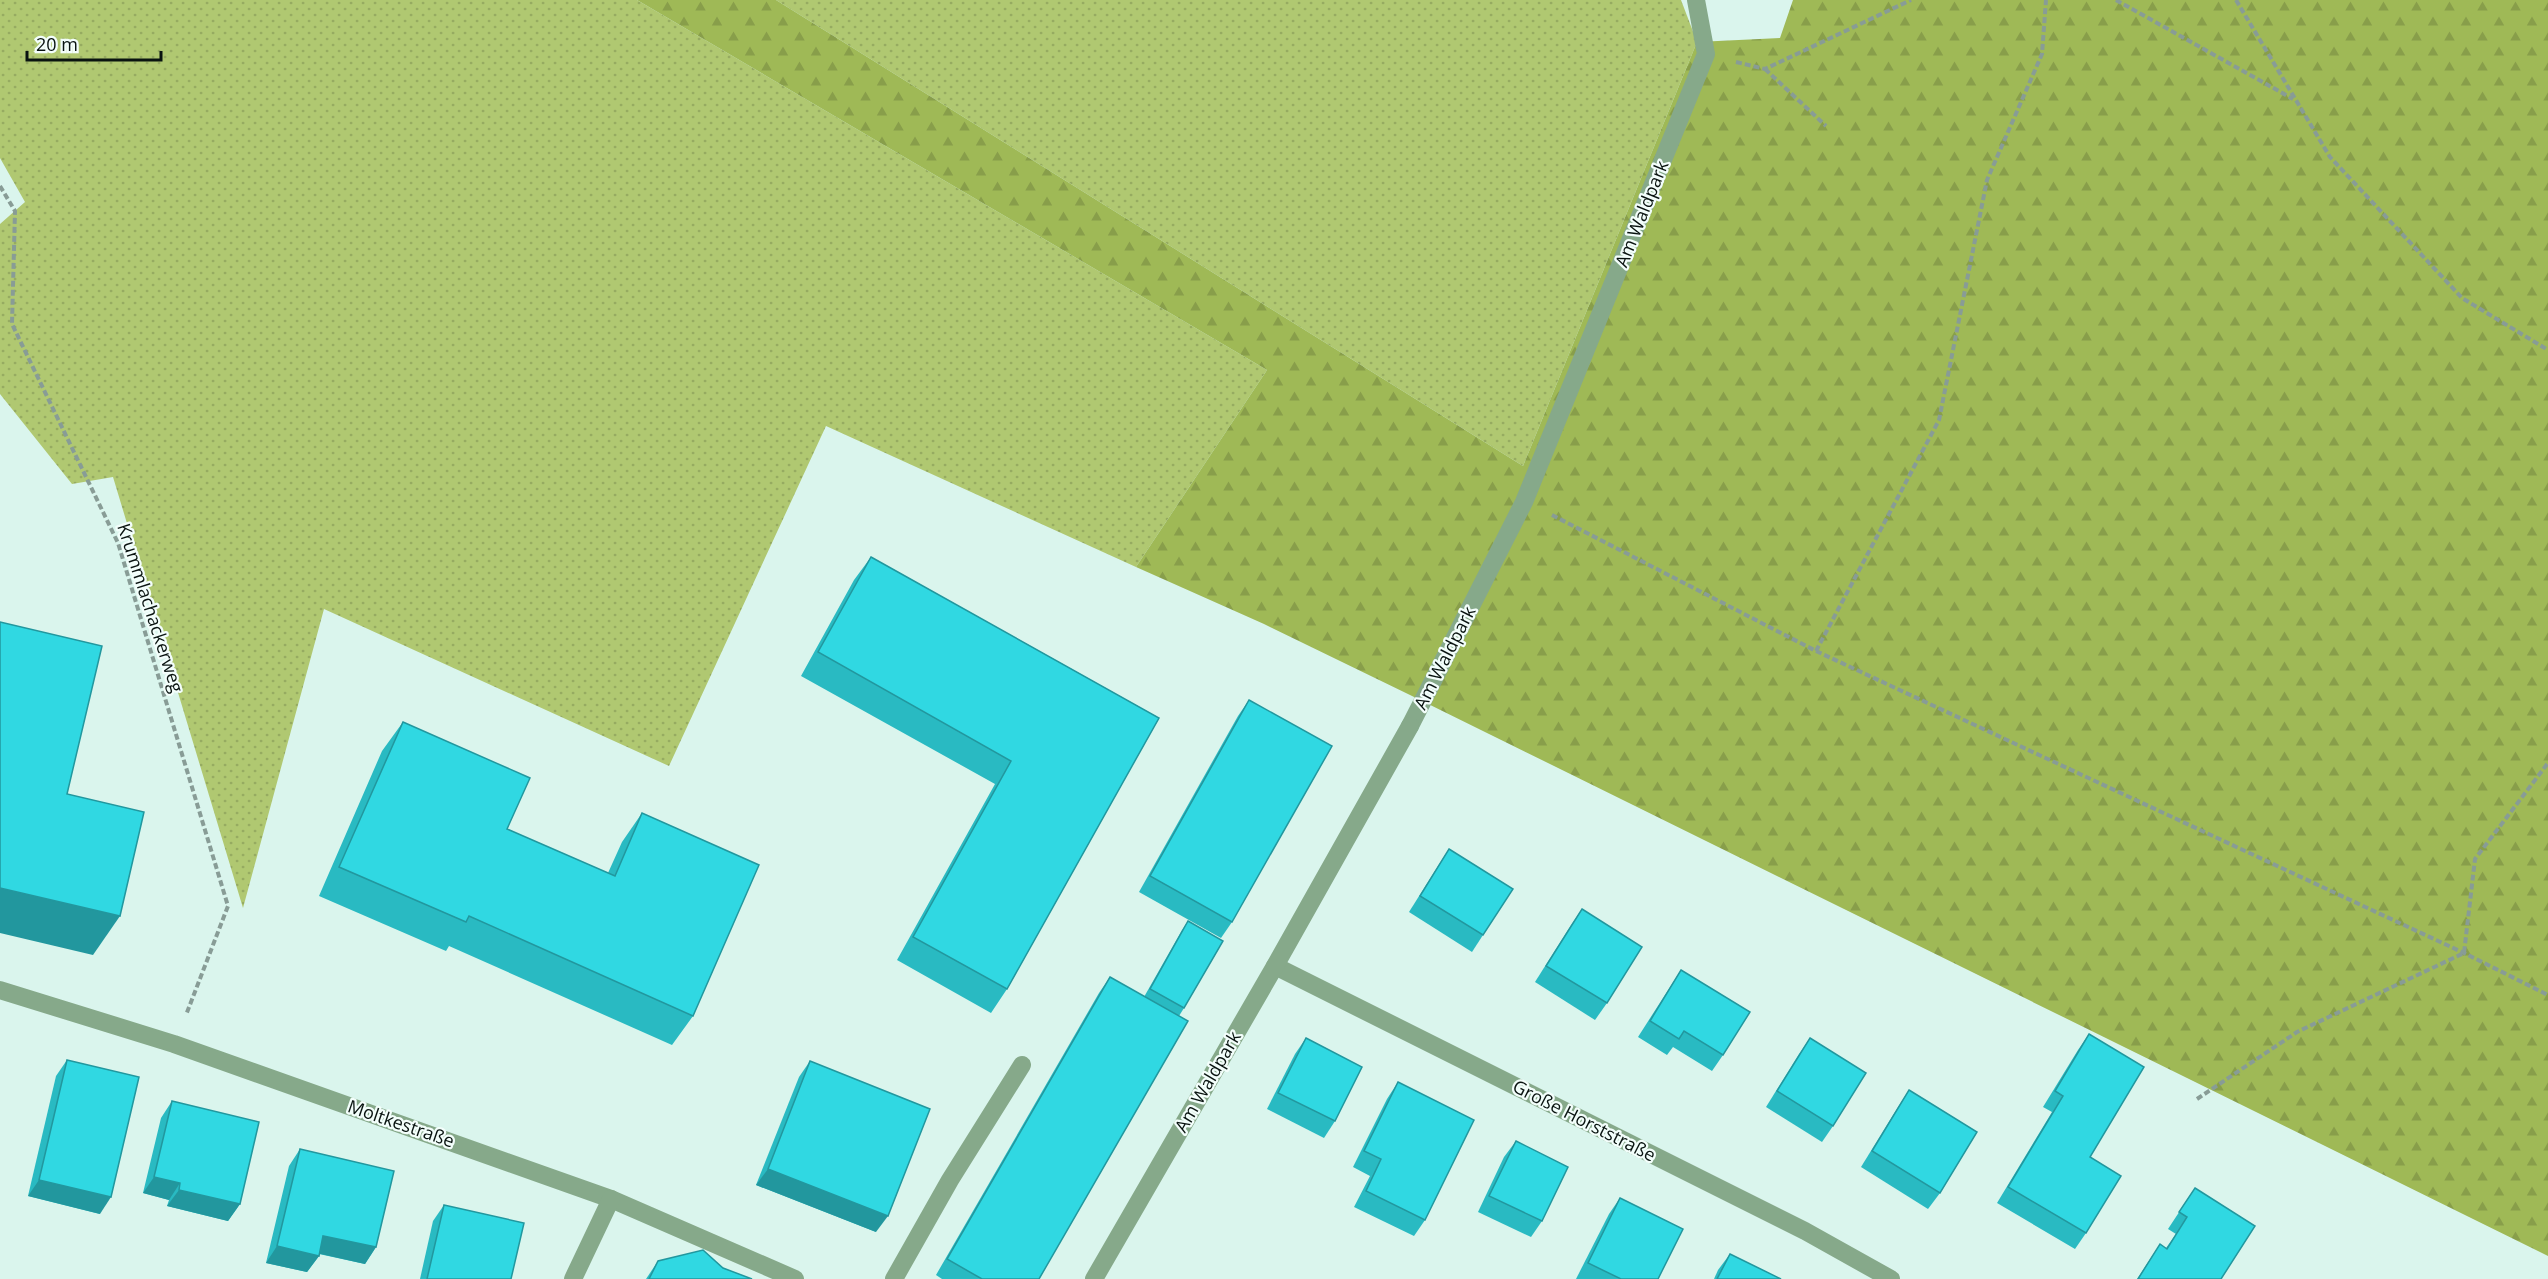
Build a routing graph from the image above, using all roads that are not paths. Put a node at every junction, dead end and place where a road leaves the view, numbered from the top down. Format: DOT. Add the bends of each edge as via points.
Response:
graph roads {
  1 [pos="1696,0"];
  2 [pos="1275,966"];
  3 [pos="0,990"];
  4 [pos="1022,1065"];
  5 [pos="611,1199"];
  6 [pos="573,1279"];
  7 [pos="795,1279"];
  8 [pos="894,1279"];
  9 [pos="1094,1279"];
  10 [pos="1891,1279"];
  1 -- 2 [label="street, Am Waldpark" via="1706,54 1524,502 1410,726"];
  2 -- 9 [label="street, Am Waldpark"];
  2 -- 10 [label="street, Große Horststraße" via="1805,1231"];
  3 -- 5 [label="street, Moltkestraße" via="174,1044"];
  4 -- 8 [label="street"];
  5 -- 6 [label="street"];
  5 -- 7 [label="street, Moltkestraße"];
}
